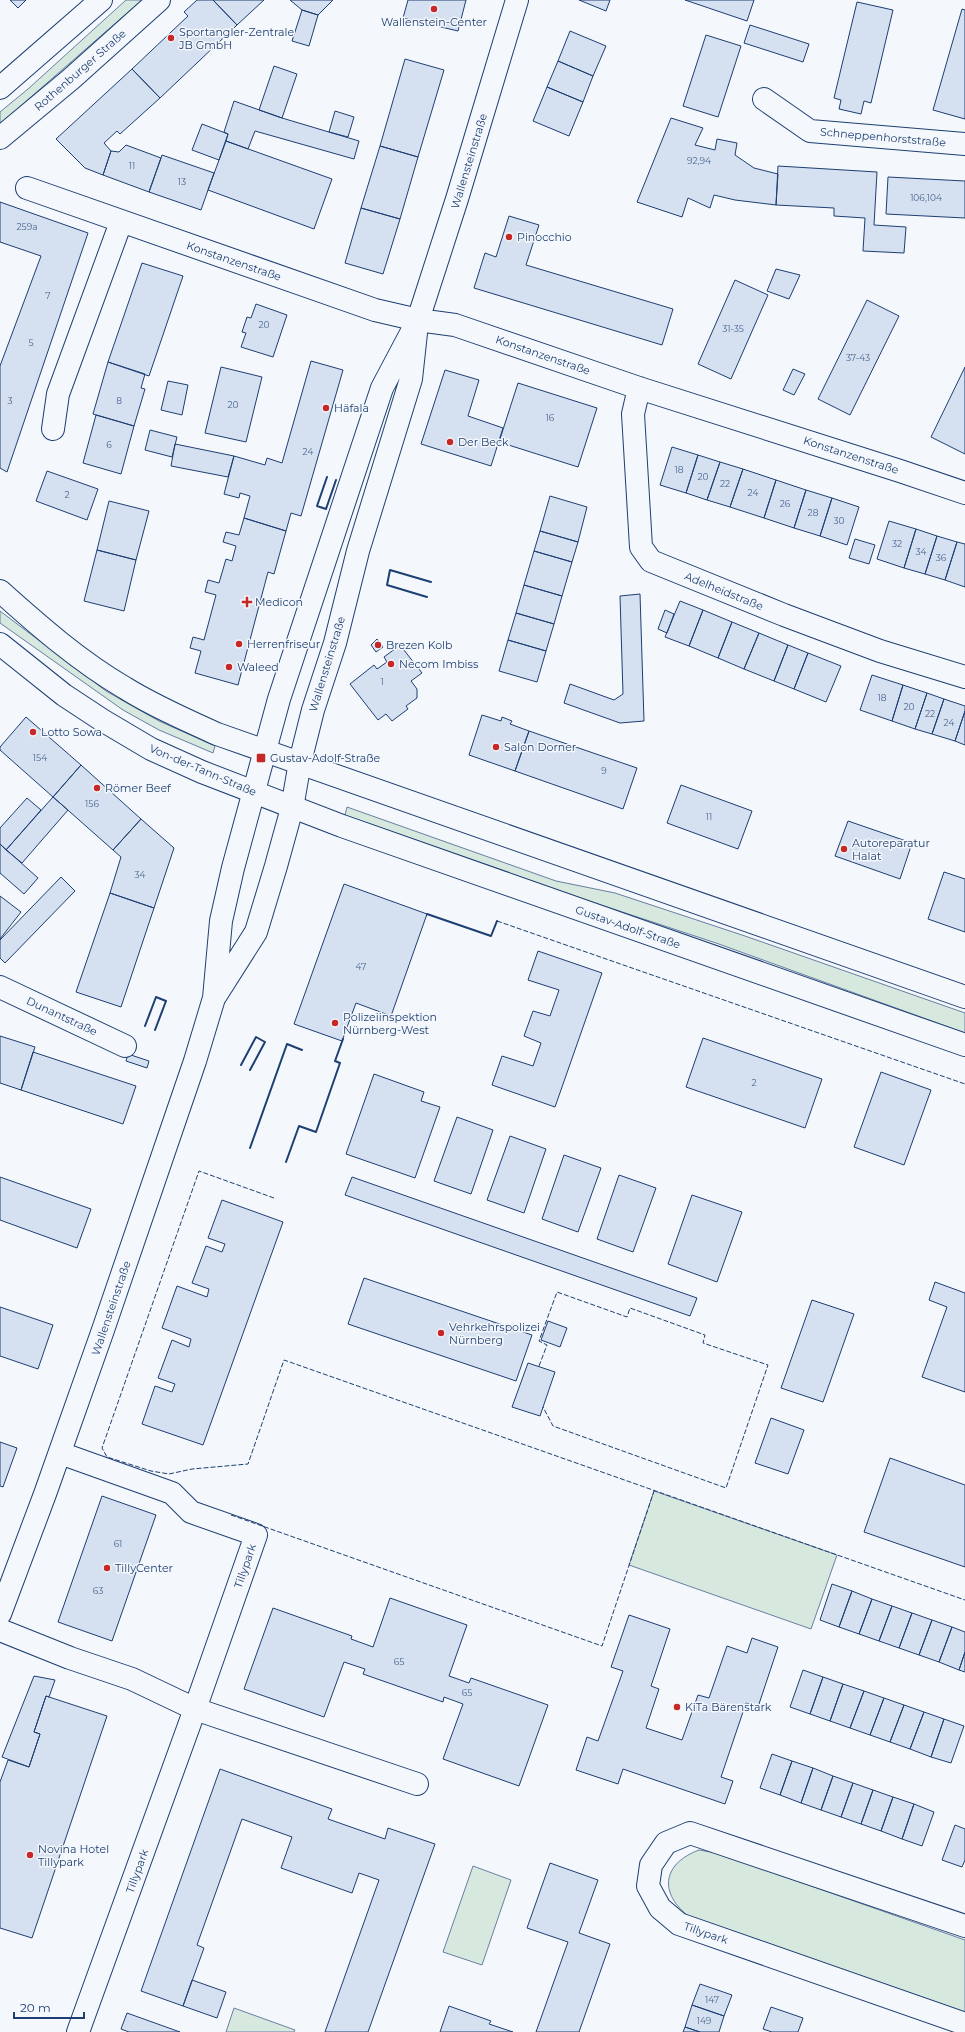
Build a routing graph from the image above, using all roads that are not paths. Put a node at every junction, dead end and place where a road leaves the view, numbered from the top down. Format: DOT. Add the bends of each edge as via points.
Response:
graph roads {
  1 [pos="101,0"];
  2 [pos="159,0"];
  3 [pos="517,0"];
  4 [pos="0,88"];
  5 [pos="764,99"];
  6 [pos="0,138"];
  7 [pos="965,144"];
  8 [pos="27,188"];
  9 [pos="121,222"];
  10 [pos="418,320"];
  11 [pos="639,388"];
  12 [pos="53,429"];
  13 [pos="965,493"];
  14 [pos="0,591"];
  15 [pos="0,644"];
  16 [pos="965,677"];
  17 [pos="264,750"];
  18 [pos="300,762"];
  19 [pos="254,793"];
  20 [pos="292,808"];
  21 [pos="0,987"];
  22 [pos="965,997"];
  23 [pos="214,998"];
  24 [pos="965,1045"];
  25 [pos="125,1046"];
  26 [pos="60,1453"];
  27 [pos="0,1614"];
  28 [pos="0,1630"];
  29 [pos="196,1709"];
  30 [pos="417,1784"];
  31 [pos="965,1926"];
  32 [pos="965,2024"];
  33 [pos="78,2032"];
  1 -- 4 [label="street"];
  2 -- 6 [label="street, Rothenburger Straße"];
  3 -- 10 [label="street, Wallensteinstraße"];
  5 -- 7 [label="street, Schneppenhorststraße" via="810,130"];
  8 -- 9 [label="street, Konstanzenstraße"];
  9 -- 10 [label="street, Konstanzenstraße" via="375,310"];
  9 -- 12 [label="street" via="58,394"];
  10 -- 11 [label="street, Konstanzenstraße" via="455,325"];
  10 -- 17 [label="street, Wallensteinstraße" via="382,388"];
  10 -- 18 [label="street, Wallensteinstraße" via="411,378 358,551 336,643 313,710"];
  11 -- 13 [label="street, Konstanzenstraße"];
  11 -- 16 [label="street, Adelheidstraße" via="633,414 640,540 641,547 651,561 880,651"];
  14 -- 17 [label="street" via="70,651 124,688 217,734"];
  15 -- 19 [label="street, Von-der-Tann-Straße" via="64,695 125,734 180,762"];
  17 -- 18 [label="street"];
  17 -- 19 [label="street, Wallensteinstraße"];
  18 -- 20 [label="street, Wallensteinstraße"];
  18 -- 22 [label="street"];
  19 -- 20 [label="street, Von-der-Tann-Straße"];
  19 -- 23 [label="street, Wallensteinstraße" via="221,921"];
  20 -- 23 [label="street, Wallensteinstraße" via="256,932"];
  20 -- 24 [label="street, Gustav-Adolf-Straße"];
  21 -- 25 [label="street, Dunantstraße"];
  23 -- 26 [label="street, Wallensteinstraße" via="167,1147"];
  26 -- 27 [label="street, Wallensteinstraße"];
  26 -- 29 [label="street, Tillypark" via="172,1493 192,1512 256,1535"];
  28 -- 29 [label="street" via="132,1679"];
  29 -- 30 [label="street"];
  29 -- 33 [label="street, Tillypark"];
  31 -- 32 [label="street, Tillypark" via="690,1833 666,1843 651,1865 648,1886 660,1908 680,1924"];
}
